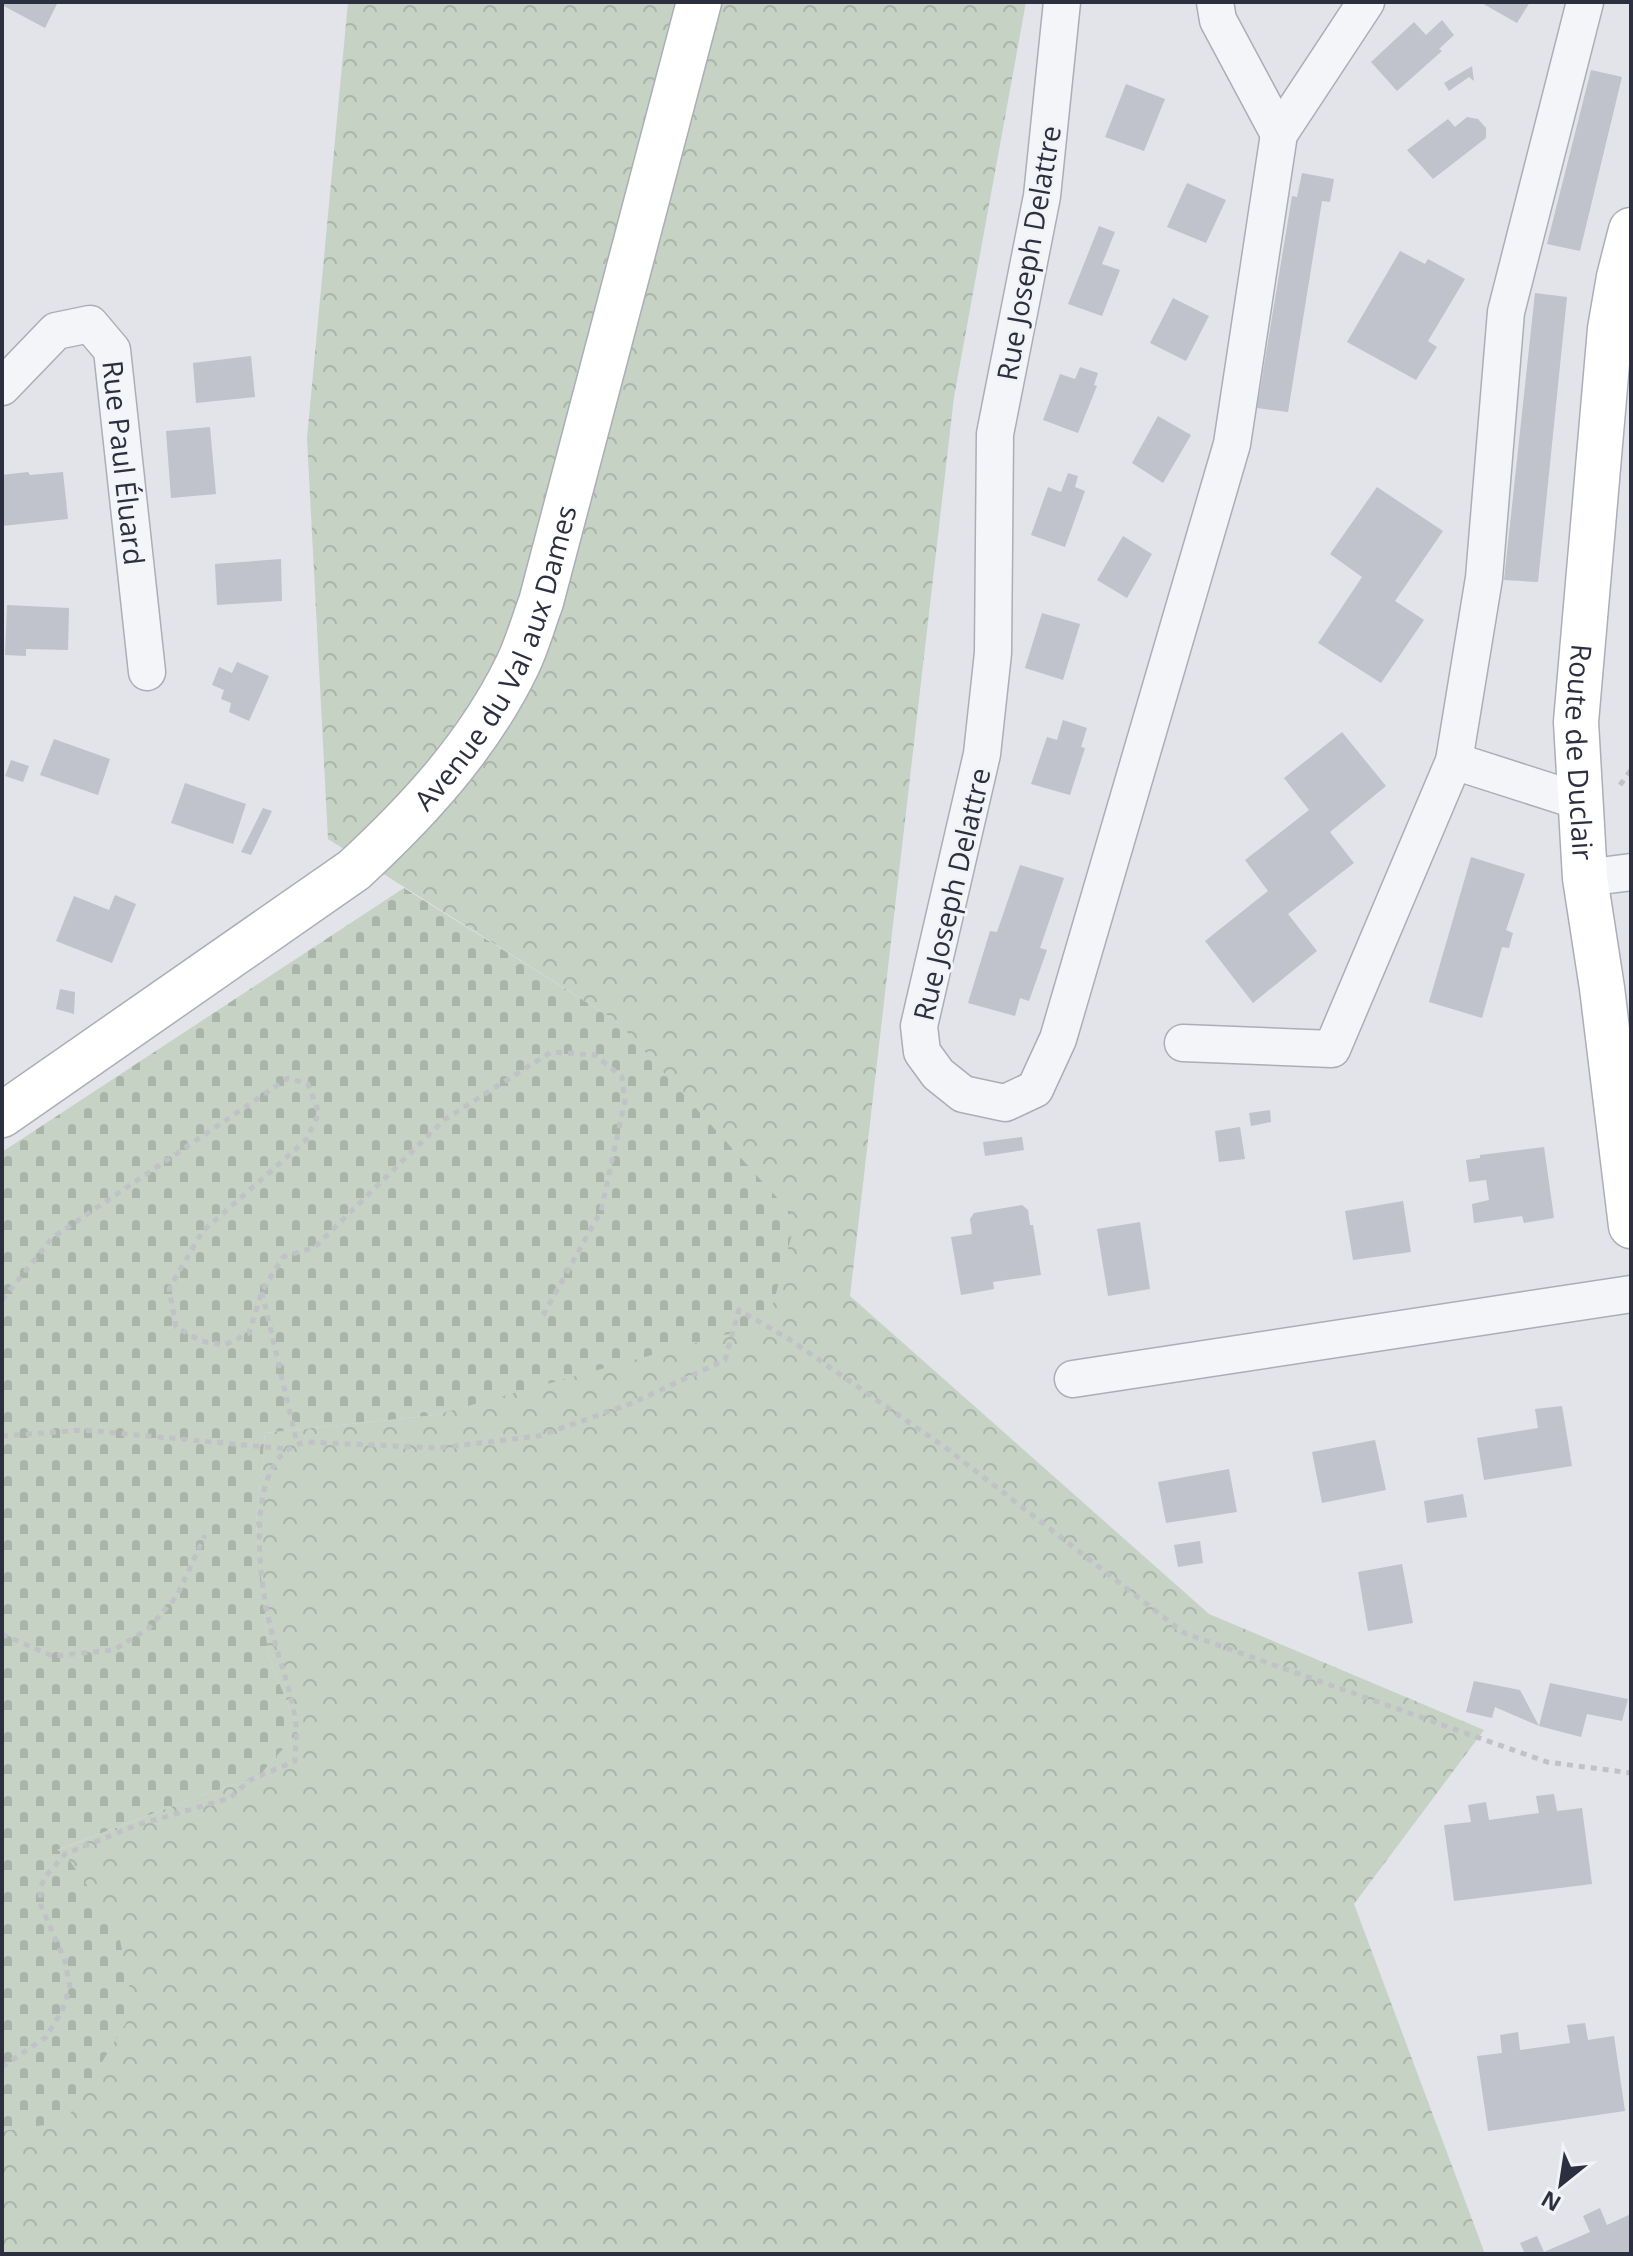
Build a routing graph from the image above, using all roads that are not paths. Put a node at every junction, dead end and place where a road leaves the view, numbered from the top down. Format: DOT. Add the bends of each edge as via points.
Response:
graph roads {
  1 [pos="699,2"];
  2 [pos="1062,2"];
  3 [pos="1215,2"];
  4 [pos="1366,2"];
  5 [pos="1585,2"];
  6 [pos="1279,134"];
  7 [pos="1631,230"];
  8 [pos="2,387"];
  9 [pos="147,672"];
  10 [pos="1454,761"];
  11 [pos="1582,802"];
  12 [pos="1585,878"];
  13 [pos="1630,879"];
  14 [pos="1183,1043"];
  15 [pos="2,1115"];
  16 [pos="1631,1226"];
  17 [pos="1631,1294"];
  18 [pos="1073,1379"];
  1 -- 15 [label="main road, Avenue du Val aux Dames" via="541,602 517,665 481,728 407,821 354,870"];
  2 -- 6 [label="street, Rue Joseph Delattre" via="1042,196 995,434 993,653 982,754 919,1026 922,1052 963,1094 1005,1103 1035,1089 1058,1039 1232,444"];
  3 -- 6 [label="street" via="1218,20"];
  4 -- 6 [label="street, Rue Joseph Delattre"];
  5 -- 10 [label="street" via="1506,312 1484,578"];
  7 -- 11 [label="main road, Route de Duclair" via="1610,329 1580,675 1576,722"];
  8 -- 9 [label="street, Rue Paul Éluard" via="56,331 90,324 112,350"];
  10 -- 11 [label="street"];
  10 -- 14 [label="street" via="1332,1049"];
  11 -- 12 [label="main road, Route de Duclair"];
  12 -- 13 [label="street"];
  12 -- 16 [label="main road, Route de Duclair"];
  17 -- 18 [label="street"];
}
